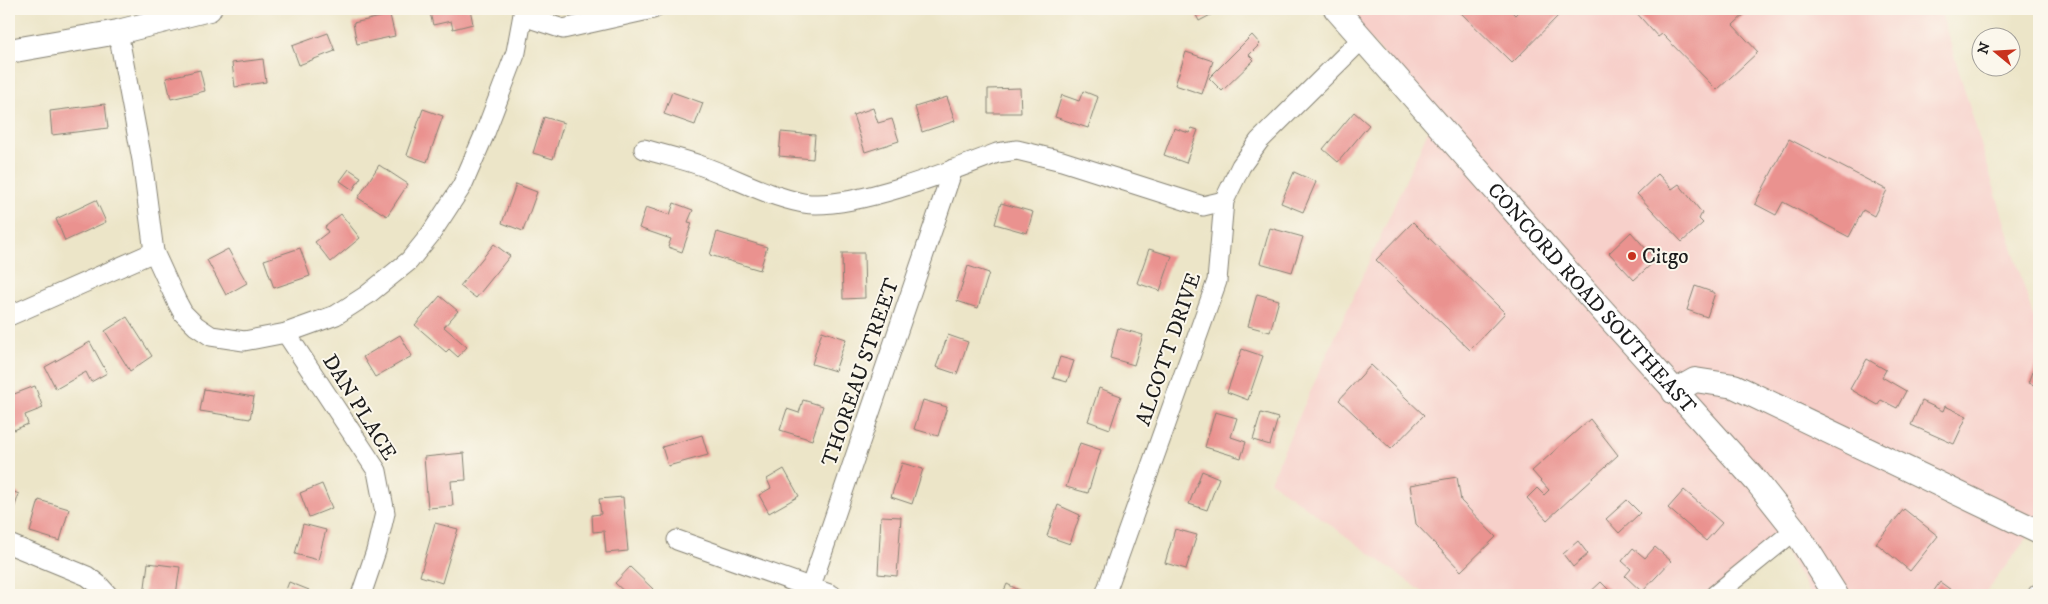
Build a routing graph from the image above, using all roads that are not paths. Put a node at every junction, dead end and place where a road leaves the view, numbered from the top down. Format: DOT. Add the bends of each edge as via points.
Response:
graph roads {
  1 [pos="209,9"];
  2 [pos="653,9"];
  3 [pos="1336,9"];
  4 [pos="523,13"];
  5 [pos="167,14"];
  6 [pos="118,32"];
  7 [pos="1362,40"];
  8 [pos="9,51"];
  9 [pos="644,149"];
  10 [pos="953,169"];
  11 [pos="1224,201"];
  12 [pos="154,252"];
  13 [pos="9,316"];
  14 [pos="286,334"];
  15 [pos="1674,392"];
  16 [pos="1795,530"];
  17 [pos="2039,532"];
  18 [pos="677,540"];
  19 [pos="9,544"];
  20 [pos="810,589"];
  21 [pos="108,595"];
  22 [pos="361,595"];
  23 [pos="832,595"];
  24 [pos="1105,595"];
  25 [pos="1715,595"];
  26 [pos="1836,595"];
  1 -- 5 [label="street"];
  2 -- 4 [label="street" via="563,29"];
  3 -- 7 [label="street, CONCORD ROAD SOUTHEAST"];
  4 -- 14 [label="street" via="516,52 485,133 462,186 430,235 409,261 367,295 336,315"];
  5 -- 6 [label="street"];
  6 -- 8 [label="street"];
  6 -- 12 [label="street" via="142,160"];
  7 -- 11 [label="street, ALCOTT DRIVE" via="1259,141 1241,166"];
  7 -- 15 [label="street, CONCORD ROAD SOUTHEAST"];
  9 -- 10 [label="street" via="702,166 768,193 803,203 834,204"];
  10 -- 11 [label="street" via="997,153 1017,150 1203,206"];
  10 -- 20 [label="street, THOREAU STREET"];
  11 -- 24 [label="street, ALCOTT DRIVE" via="1217,281"];
  12 -- 13 [label="street"];
  12 -- 14 [label="street" via="183,313 211,336 244,341"];
  14 -- 22 [label="street, DAN PLACE" via="376,471 385,513"];
  15 -- 16 [label="street, CONCORD ROAD SOUTHEAST" via="1757,482"];
  15 -- 17 [label="street" via="1694,380 1734,386"];
  16 -- 25 [label="street"];
  16 -- 26 [label="street, CONCORD ROAD SOUTHEAST"];
  18 -- 20 [label="street"];
  19 -- 21 [label="street" via="87,576"];
  20 -- 23 [label="street"];
}
